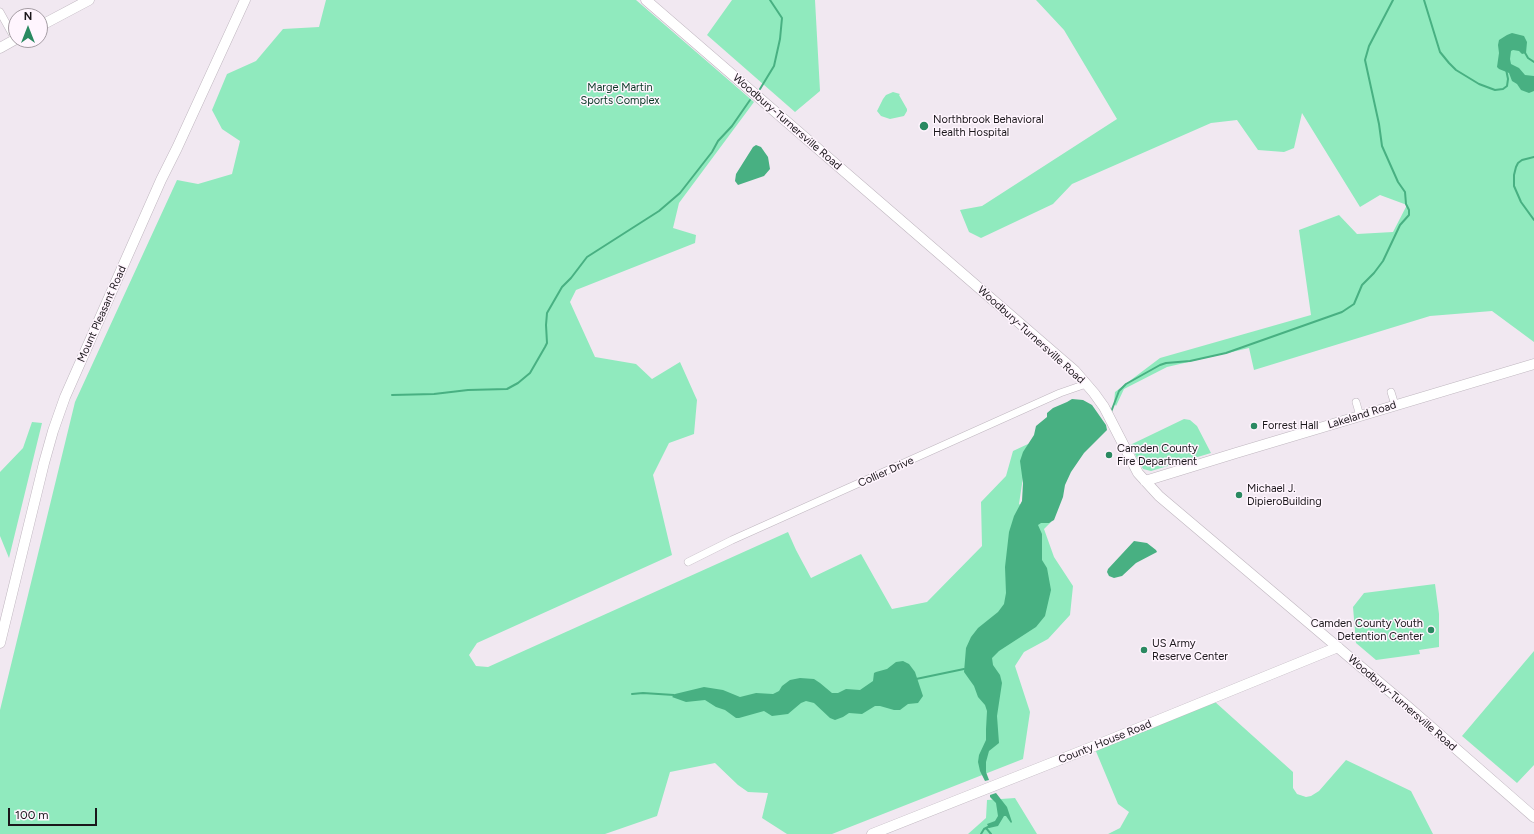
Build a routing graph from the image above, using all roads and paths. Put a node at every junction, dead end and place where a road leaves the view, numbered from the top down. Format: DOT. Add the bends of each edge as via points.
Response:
graph roads {
  1 [pos="89,0"];
  2 [pos="245,0"];
  3 [pos="646,0"];
  4 [pos="0,12"];
  5 [pos="48,22"];
  6 [pos="8,26"];
  7 [pos="1534,364"];
  8 [pos="1086,384"];
  9 [pos="1391,392"];
  10 [pos="1356,402"];
  11 [pos="1395,405"];
  12 [pos="1360,416"];
  13 [pos="1145,481"];
  14 [pos="688,562"];
  15 [pos="0,643"];
  16 [pos="1338,647"];
  17 [pos="1534,817"];
  18 [pos="872,834"];
  1 -- 5 [label="street"];
  2 -- 15 [label="street, Mount Pleasant Road" via="161,180 65,397 44,464"];
  3 -- 8 [label="street, Woodbury-Turnersville Road" via="1060,358"];
  4 -- 6 [label="street"];
  7 -- 11 [label="street, Lakeland Road"];
  8 -- 13 [label="street, Woodbury-Turnersville Road" via="1104,408 1137,472"];
  8 -- 14 [label="street, Collier Drive" via="1060,393"];
  9 -- 11 [label="street"];
  10 -- 12 [label="street"];
  11 -- 12 [label="street, Lakeland Road"];
  12 -- 13 [label="street, Lakeland Road"];
  13 -- 16 [label="street, Woodbury-Turnersville Road" via="1159,496"];
  16 -- 17 [label="street, Woodbury-Turnersville Road"];
  16 -- 18 [label="street, County House Road"];
}
